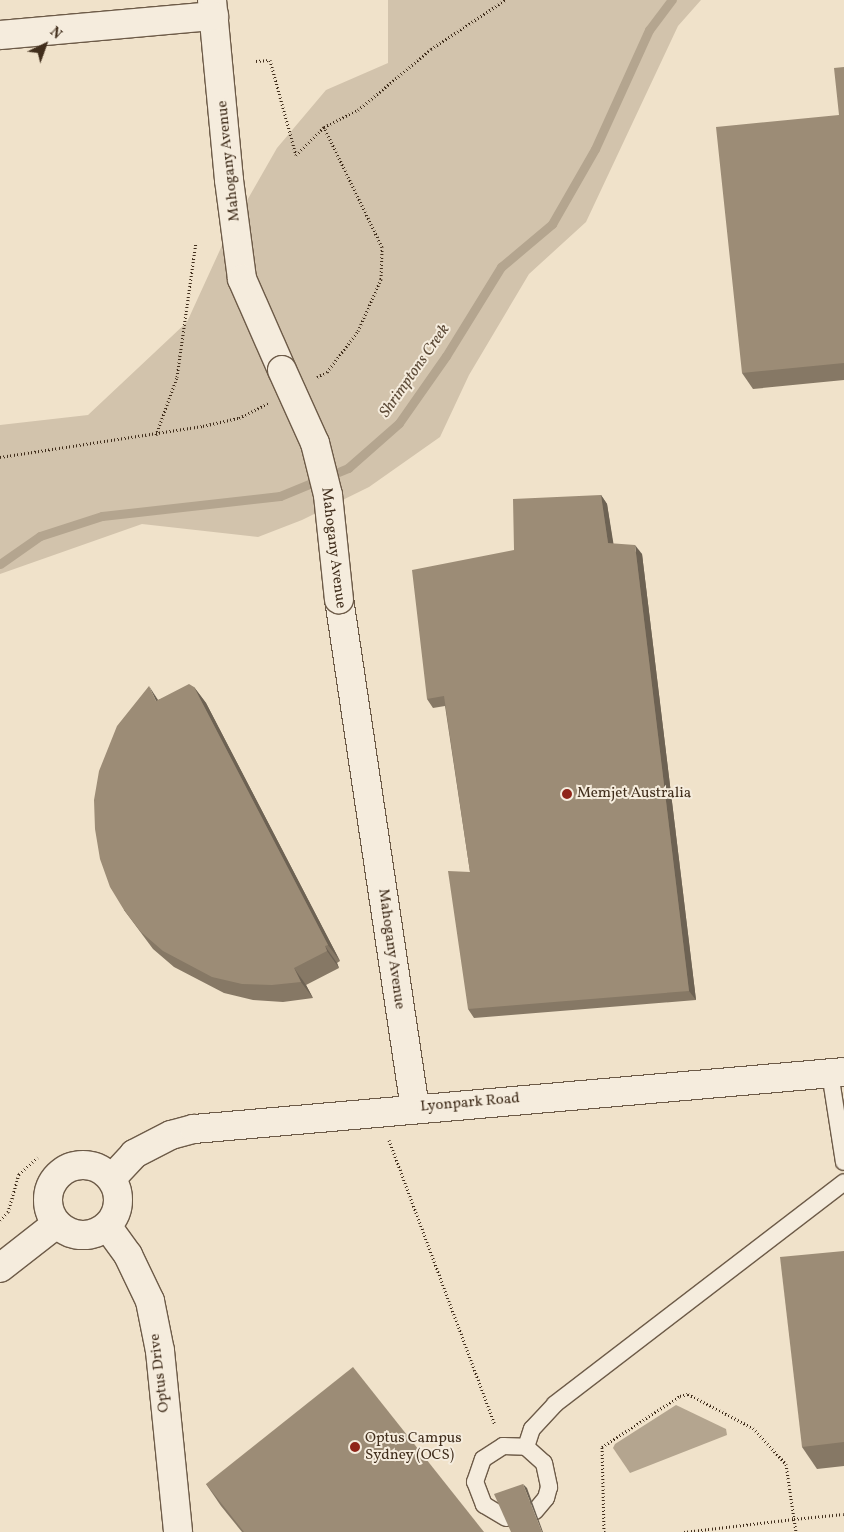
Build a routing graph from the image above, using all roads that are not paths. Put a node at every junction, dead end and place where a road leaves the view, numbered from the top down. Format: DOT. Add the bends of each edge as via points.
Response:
graph roads {
  1 [pos="213,8"];
  2 [pos="0,35"];
  3 [pos="837,1072"];
  4 [pos="415,1108"];
  5 [pos="844,1162"];
  6 [pos="112,1178"];
  7 [pos="844,1182"];
  8 [pos="55,1225"];
  9 [pos="107,1226"];
  10 [pos="0,1268"];
  11 [pos="526,1447"];
  12 [pos="535,1511"];
  13 [pos="506,1518"];
  14 [pos="178,1532"];
  1 -- 2 [label="street"];
  1 -- 4 [label="street, Mahogany Avenue, bridge" via="242,279 316,443 328,495 339,599"];
  3 -- 4 [label="street, Lyonpark Road"];
  3 -- 5 [label="lane"];
  4 -- 6 [label="street, Lyonpark Road" via="194,1129 171,1135 134,1154"];
  6 -- 8 [label="street" via="87,1162 76,1163 62,1171 49,1194"];
  6 -- 9 [label="street" via="117,1190 116,1210"];
  7 -- 11 [label="lane" via="555,1404 532,1429"];
  8 -- 9 [label="street" via="62,1231 84,1235 100,1232"];
  8 -- 10 [label="street"];
  9 -- 14 [label="street, Optus Drive" via="128,1255 150,1302 160,1351"];
  11 -- 12 [label="lane" via="537,1453 549,1474 546,1498"];
  11 -- 13 [label="lane" via="503,1446 483,1459 475,1482 484,1505"];
}
